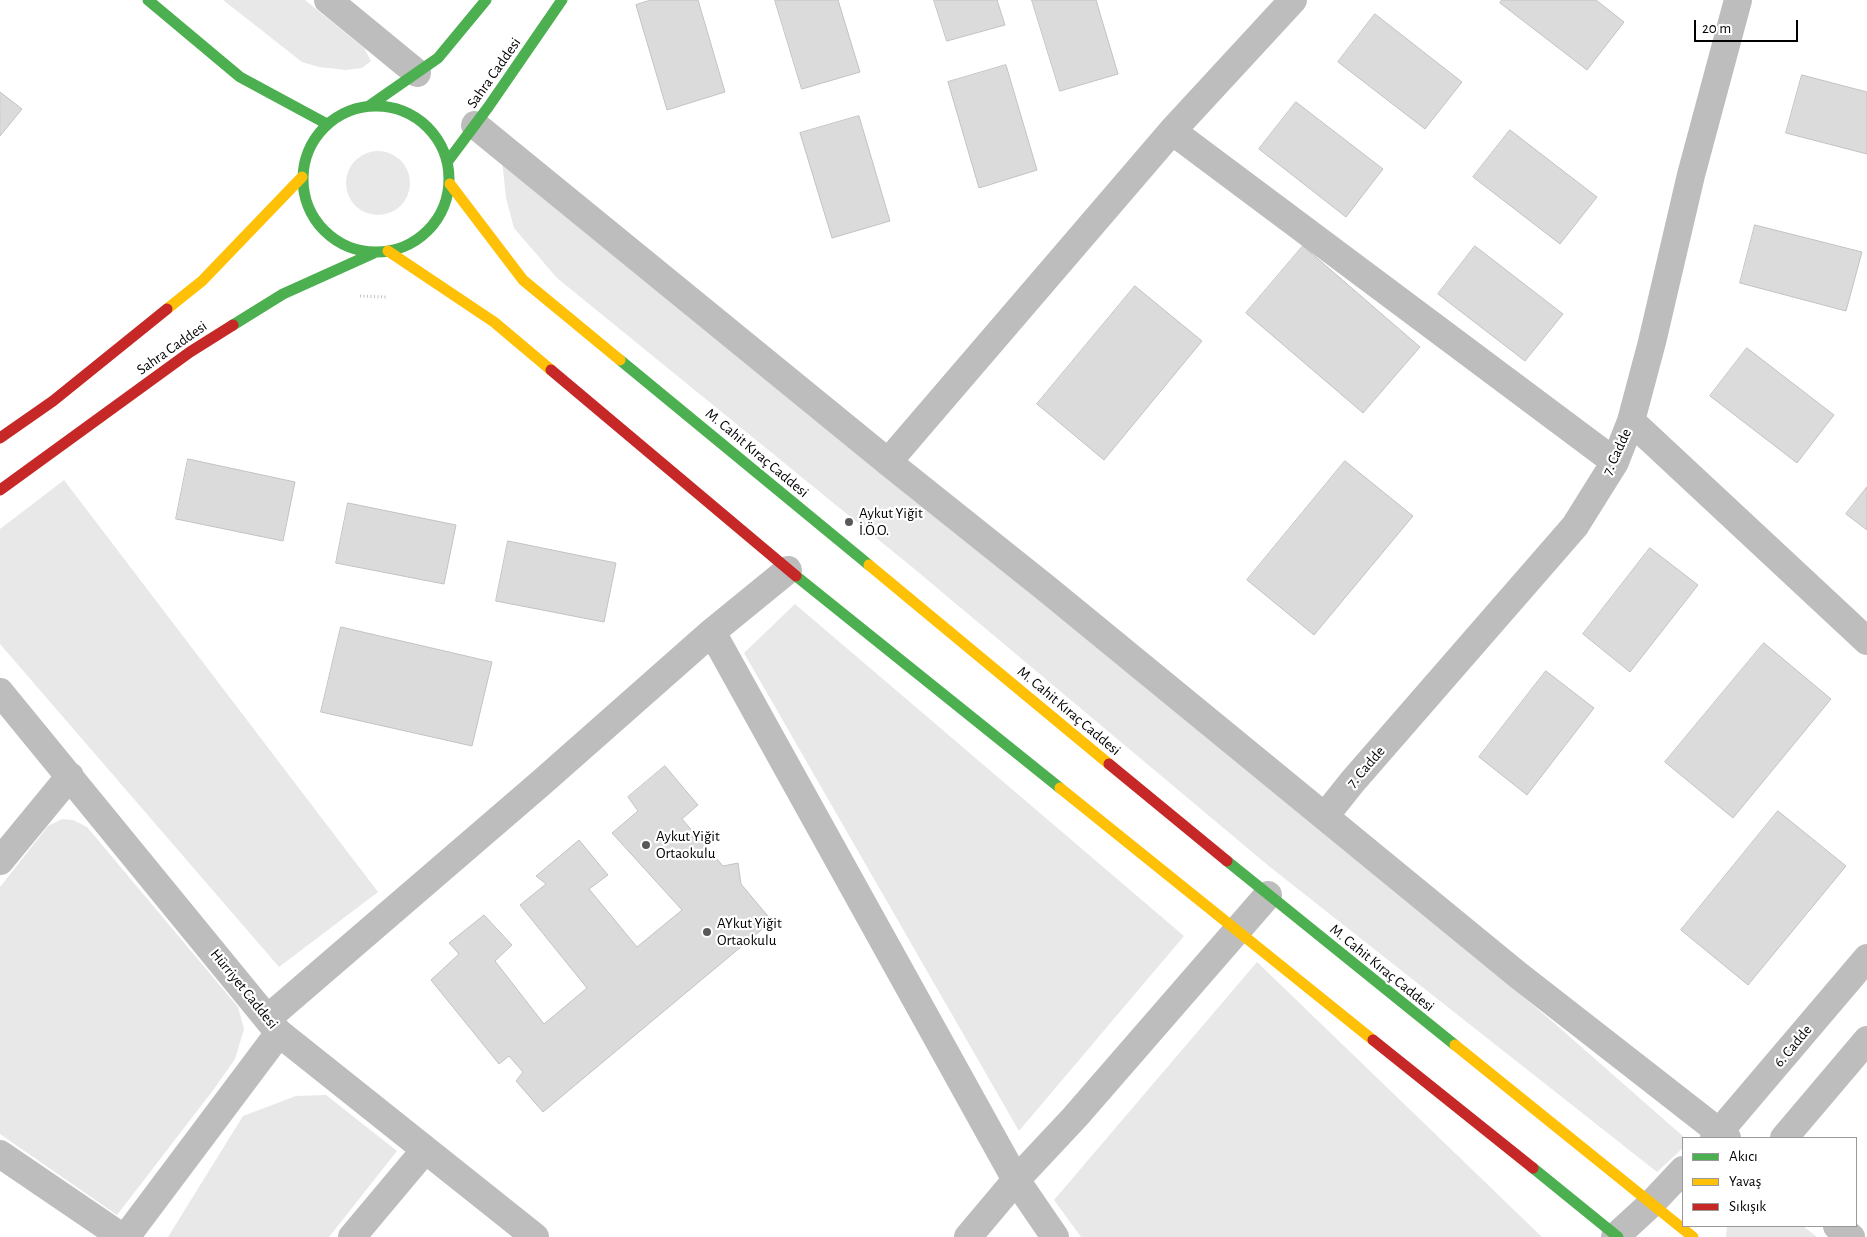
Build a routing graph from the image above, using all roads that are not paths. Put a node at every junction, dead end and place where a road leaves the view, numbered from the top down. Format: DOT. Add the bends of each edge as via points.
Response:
graph roads {
  1 [pos="148,0"];
  2 [pos="328,0"];
  3 [pos="486,0"];
  4 [pos="562,0"];
  5 [pos="1293,0"];
  6 [pos="1738,0"];
  7 [pos="417,73"];
  8 [pos="369,106"];
  9 [pos="327,124"];
  10 [pos="475,125"];
  11 [pos="1172,131"];
  12 [pos="448,161"];
  13 [pos="302,177"];
  14 [pos="450,184"];
  15 [pos="388,251"];
  16 [pos="374,253"];
  17 [pos="1631,421"];
  18 [pos="0,438"];
  19 [pos="888,462"];
  20 [pos="1615,462"];
  21 [pos="0,490"];
  22 [pos="788,570"];
  23 [pos="712,632"];
  24 [pos="1867,640"];
  25 [pos="0,692"];
  26 [pos="70,776"];
  27 [pos="1325,816"];
  28 [pos="0,861"];
  29 [pos="1268,895"];
  30 [pos="1238,931"];
  31 [pos="1867,958"];
  32 [pos="273,1025"];
  33 [pos="1867,1040"];
  34 [pos="1720,1136"];
  35 [pos="1785,1137"];
  36 [pos="425,1150"];
  37 [pos="0,1154"];
  38 [pos="1682,1171"];
  39 [pos="1016,1180"];
  40 [pos="1651,1204"];
  41 [pos="1838,1227"];
  42 [pos="1689,1233"];
  43 [pos="122,1237"];
  44 [pos="126,1237"];
  45 [pos="352,1237"];
  46 [pos="535,1237"];
  47 [pos="968,1237"];
  48 [pos="1055,1237"];
  49 [pos="1616,1237"];
  50 [pos="1851,1237"];
  1 -- 9 [label="street" via="240,77"];
  2 -- 7 [label="street"];
  3 -- 7 [label="street" via="438,58"];
  4 -- 10 [label="street, Sahra Caddesi"];
  5 -- 11 [label="street"];
  6 -- 17 [label="street, 7. Cadde"];
  7 -- 8 [label="street"];
  8 -- 9 [label="street" via="339,115"];
  8 -- 12 [label="street" via="390,107 427,125 440,142"];
  9 -- 13 [label="street" via="314,139"];
  10 -- 12 [label="street, Sahra Caddesi"];
  10 -- 19 [label="street"];
  11 -- 19 [label="street"];
  11 -- 20 [label="street"];
  12 -- 14 [label="street"];
  13 -- 16 [label="street" via="305,200 315,220 331,237 351,248"];
  13 -- 18 [label="street, Sahra Caddesi" via="202,281 53,401"];
  14 -- 15 [label="street" via="445,206 434,225 417,240"];
  14 -- 29 [label="street, M. Cahit Kıraç Caddesi" via="523,280"];
  15 -- 16 [label="street"];
  15 -- 22 [label="street" via="494,322"];
  16 -- 21 [label="street, Sahra Caddesi" via="282,294 190,352"];
  17 -- 20 [label="street, 7. Cadde"];
  17 -- 24 [label="street"];
  19 -- 27 [label="street"];
  20 -- 27 [label="street, 7. Cadde" via="1575,526"];
  22 -- 23 [label="street"];
  22 -- 30 [label="street"];
  23 -- 32 [label="street"];
  23 -- 39 [label="street"];
  25 -- 26 [label="street, Hürriyet Caddesi"];
  26 -- 28 [label="street"];
  26 -- 32 [label="street, Hürriyet Caddesi"];
  27 -- 34 [label="street"];
  29 -- 30 [label="street"];
  29 -- 40 [label="street, M. Cahit Kıraç Caddesi"];
  30 -- 39 [label="street" via="1075,1118"];
  30 -- 49 [label="street"];
  31 -- 34 [label="street, 6. Cadde"];
  32 -- 36 [label="street, Hürriyet Caddesi"];
  32 -- 44 [label="street"];
  33 -- 35 [label="street"];
  36 -- 45 [label="street"];
  36 -- 46 [label="street, Hürriyet Caddesi"];
  37 -- 43 [label="street"];
  38 -- 40 [label="street"];
  39 -- 47 [label="street"];
  39 -- 48 [label="street"];
  40 -- 42 [label="street, M. Cahit Kıraç Caddesi"];
  40 -- 49 [label="street"];
  41 -- 50 [label="street"];
}
